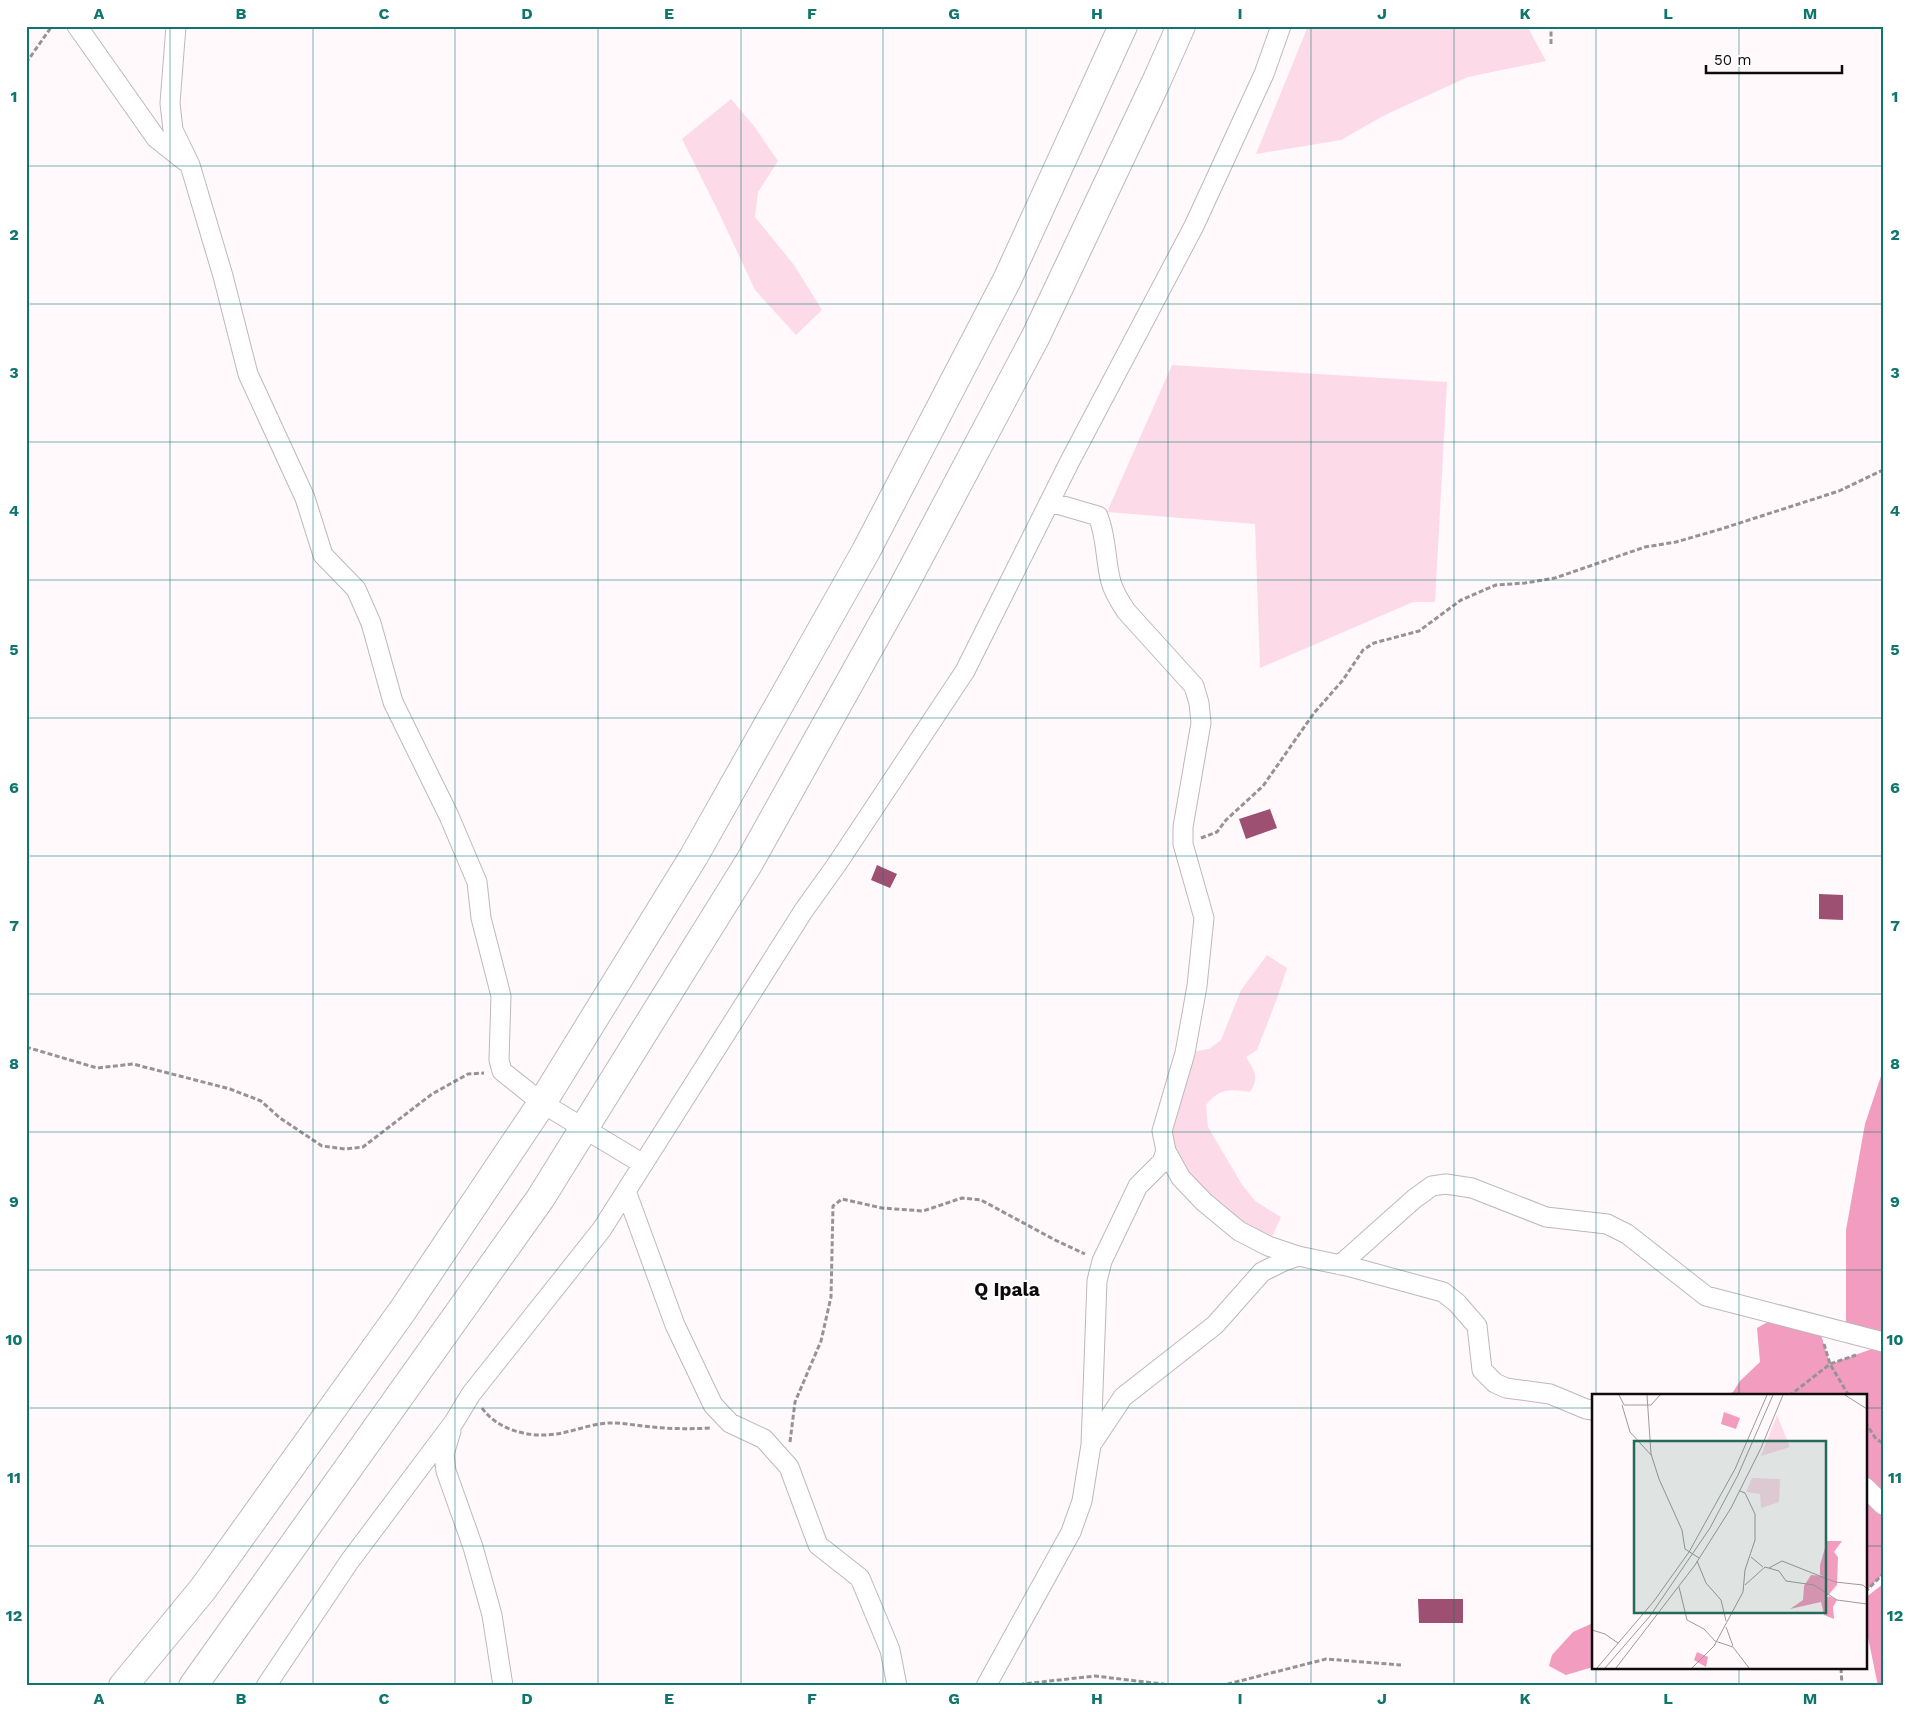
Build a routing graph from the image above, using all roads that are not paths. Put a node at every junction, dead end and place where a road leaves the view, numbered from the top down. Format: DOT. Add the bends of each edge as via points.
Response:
graph roads {
  1 [pos="77,26"];
  2 [pos="176,26"];
  3 [pos="1124,26"];
  4 [pos="1181,26"];
  5 [pos="1281,26"];
  6 [pos="190,165"];
  7 [pos="1050,502"];
  8 [pos="542,1102"];
  9 [pos="585,1127"];
  10 [pos="1166,1151"];
  11 [pos="643,1164"];
  12 [pos="626,1191"];
  13 [pos="1298,1256"];
  14 [pos="1340,1264"];
  15 [pos="1883,1342"];
  16 [pos="1592,1410"];
  17 [pos="454,1422"];
  18 [pos="1091,1445"];
  19 [pos="1866,1488"];
  20 [pos="1883,1505"];
  21 [pos="123,1686"];
  22 [pos="193,1686"];
  23 [pos="266,1686"];
  24 [pos="503,1686"];
  25 [pos="897,1686"];
  26 [pos="986,1686"];
  1 -- 6 [label="street" via="156,138"];
  2 -- 6 [label="street" via="170,103 173,130"];
  3 -- 8 [label="highway" via="1007,280 866,551 694,856"];
  4 -- 9 [label="highway" via="1036,336 902,589 750,862"];
  5 -- 7 [label="street" via="1264,74 1194,226"];
  6 -- 8 [label="street" via="248,374 305,498 323,555 356,589 367,614 393,702 449,816 477,882 481,918 501,996 502,1071"];
  7 -- 10 [label="street" via="1098,516 1104,529 1111,583 1118,599 1194,686 1199,703 1202,723 1183,827 1183,844 1204,918 1197,986 1185,1053 1162,1130"];
  7 -- 11 [label="street" via="965,671 804,910"];
  8 -- 9 [label="street"];
  8 -- 21 [label="highway" via="403,1310 226,1557"];
  9 -- 11 [label="street"];
  9 -- 22 [label="highway" via="540,1199"];
  10 -- 13 [label="street" via="1181,1178 1239,1231"];
  10 -- 18 [label="street" via="1162,1162 1138,1186 1102,1261 1097,1281"];
  11 -- 12 [label="street"];
  12 -- 17 [label="street" via="602,1229 471,1394"];
  12 -- 25 [label="street" via="674,1325 713,1405 730,1424 764,1439 789,1467 818,1545 860,1578 890,1650"];
  13 -- 14 [label="street"];
  13 -- 18 [label="street" via="1262,1272 1215,1326 1123,1397"];
  14 -- 15 [label="street" via="1420,1195 1432,1186 1446,1184 1472,1188 1546,1217 1607,1224 1627,1234 1706,1296"];
  14 -- 16 [label="street" via="1443,1292 1457,1302 1477,1326 1482,1370 1496,1383 1506,1388 1550,1394"];
  17 -- 23 [label="street" via="349,1562"];
  17 -- 24 [label="street" via="444,1454 446,1472 473,1547 492,1615"];
  18 -- 26 [label="street" via="1082,1501 1071,1532"];
  19 -- 20 [label="street"];
}
